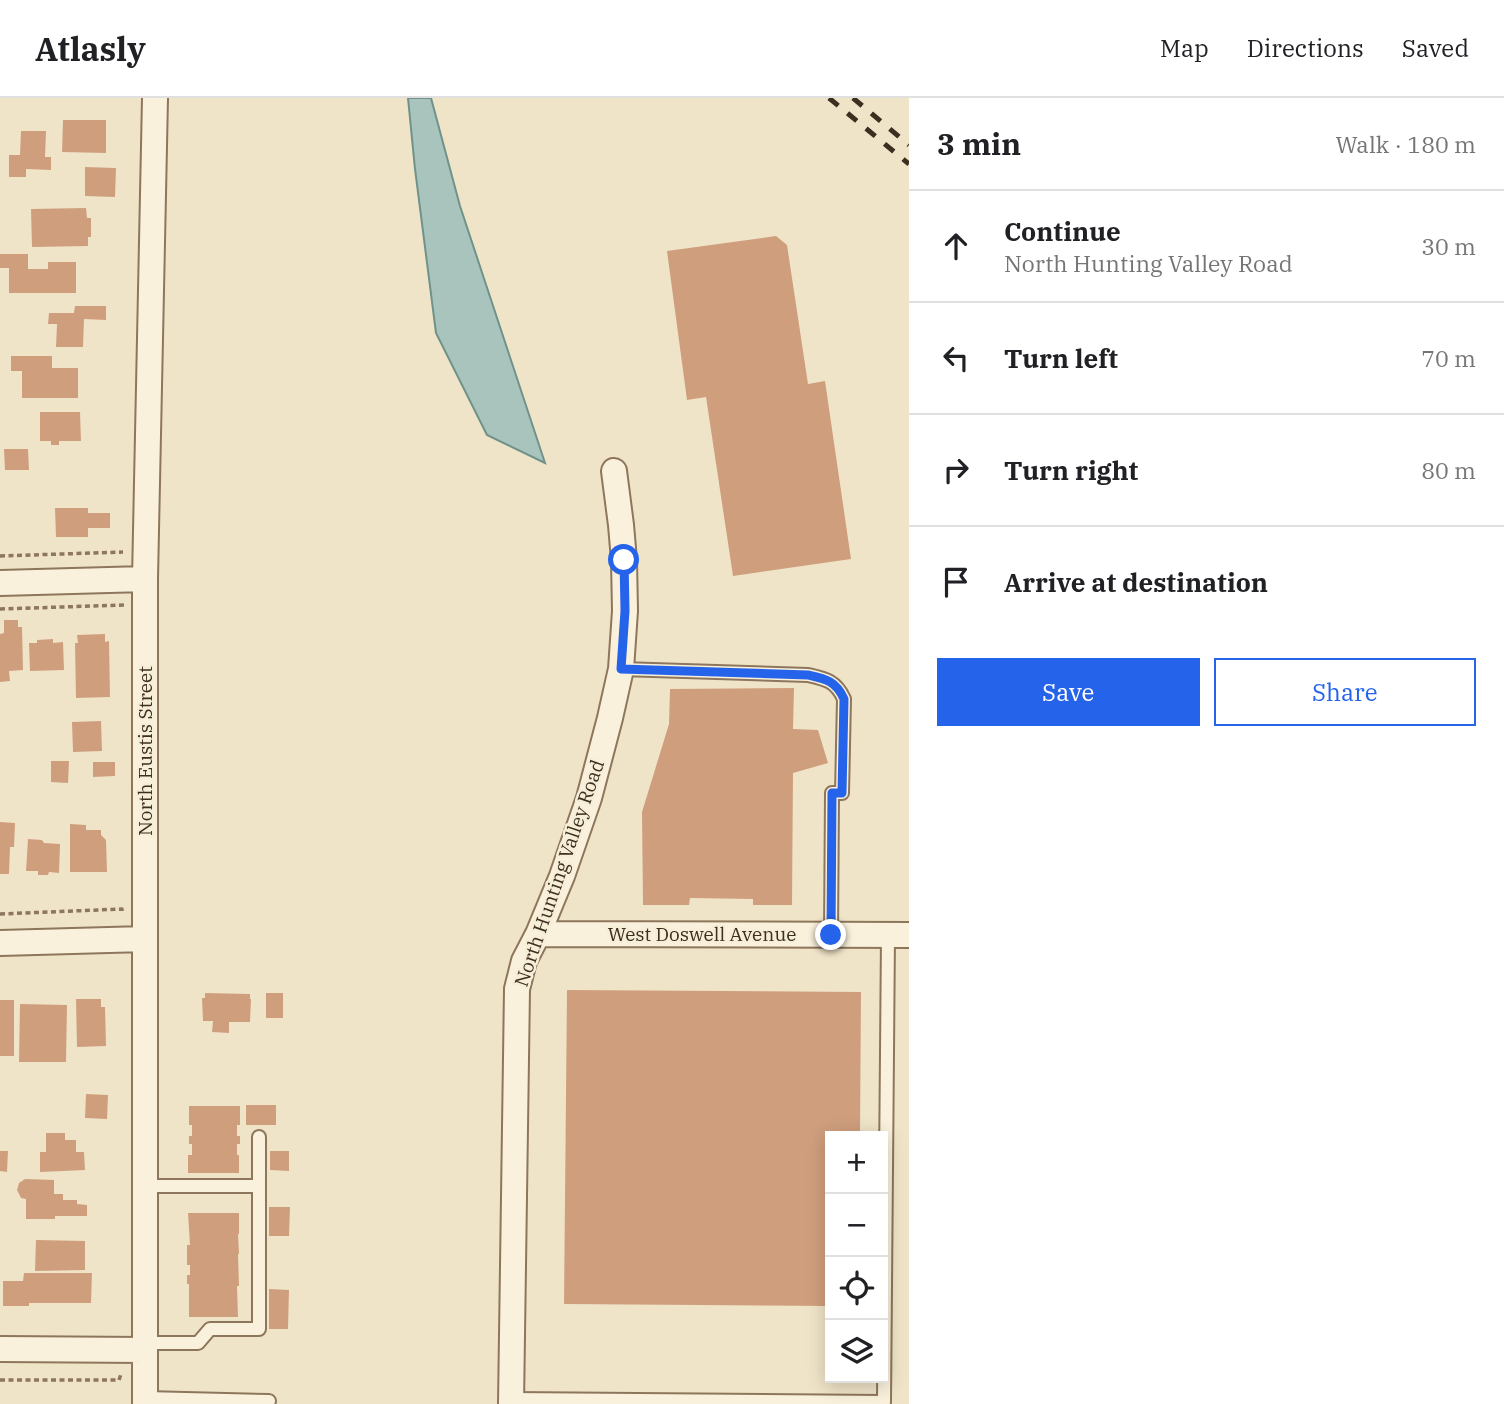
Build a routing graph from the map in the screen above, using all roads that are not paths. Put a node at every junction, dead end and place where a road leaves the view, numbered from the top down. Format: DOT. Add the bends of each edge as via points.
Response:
graph roads {
  1 [pos="155,98"];
  2 [pos="614,471"];
  3 [pos="145,579"];
  4 [pos="0,583"];
  5 [pos="621,669"];
  6 [pos="538,934"];
  7 [pos="831,935"];
  8 [pos="898,935"];
  9 [pos="145,939"];
  10 [pos="0,943"];
  11 [pos="259,1137"];
  12 [pos="145,1186"];
  13 [pos="259,1186"];
  14 [pos="145,1347"];
  15 [pos="0,1349"];
  16 [pos="145,1401"];
  17 [pos="268,1401"];
  18 [pos="511,1402"];
  1 -- 3 [label="street, North Eustis Street"];
  2 -- 5 [label="street, North Hunting Valley Road" via="624,560"];
  3 -- 4 [label="street"];
  3 -- 9 [label="street, North Eustis Street"];
  5 -- 6 [label="street, North Hunting Valley Road" via="589,798"];
  5 -- 7 [label="lane" via="808,675 825,678 839,688 844,699 842,793 832,793"];
  6 -- 7 [label="street, West Doswell Avenue"];
  6 -- 18 [label="street, North Hunting Valley Road" via="517,989"];
  7 -- 8 [label="street, West Doswell Avenue"];
  8 -- 18 [label="lane" via="884,1402"];
  9 -- 10 [label="street"];
  9 -- 12 [label="street, North Eustis Street"];
  11 -- 13 [label="lane"];
  12 -- 13 [label="lane"];
  12 -- 14 [label="street, North Eustis Street"];
  13 -- 14 [label="lane" via="259,1329 210,1329 198,1343"];
  14 -- 15 [label="street"];
  14 -- 16 [label="street, North Eustis Street"];
  16 -- 17 [label="lane"];
}
